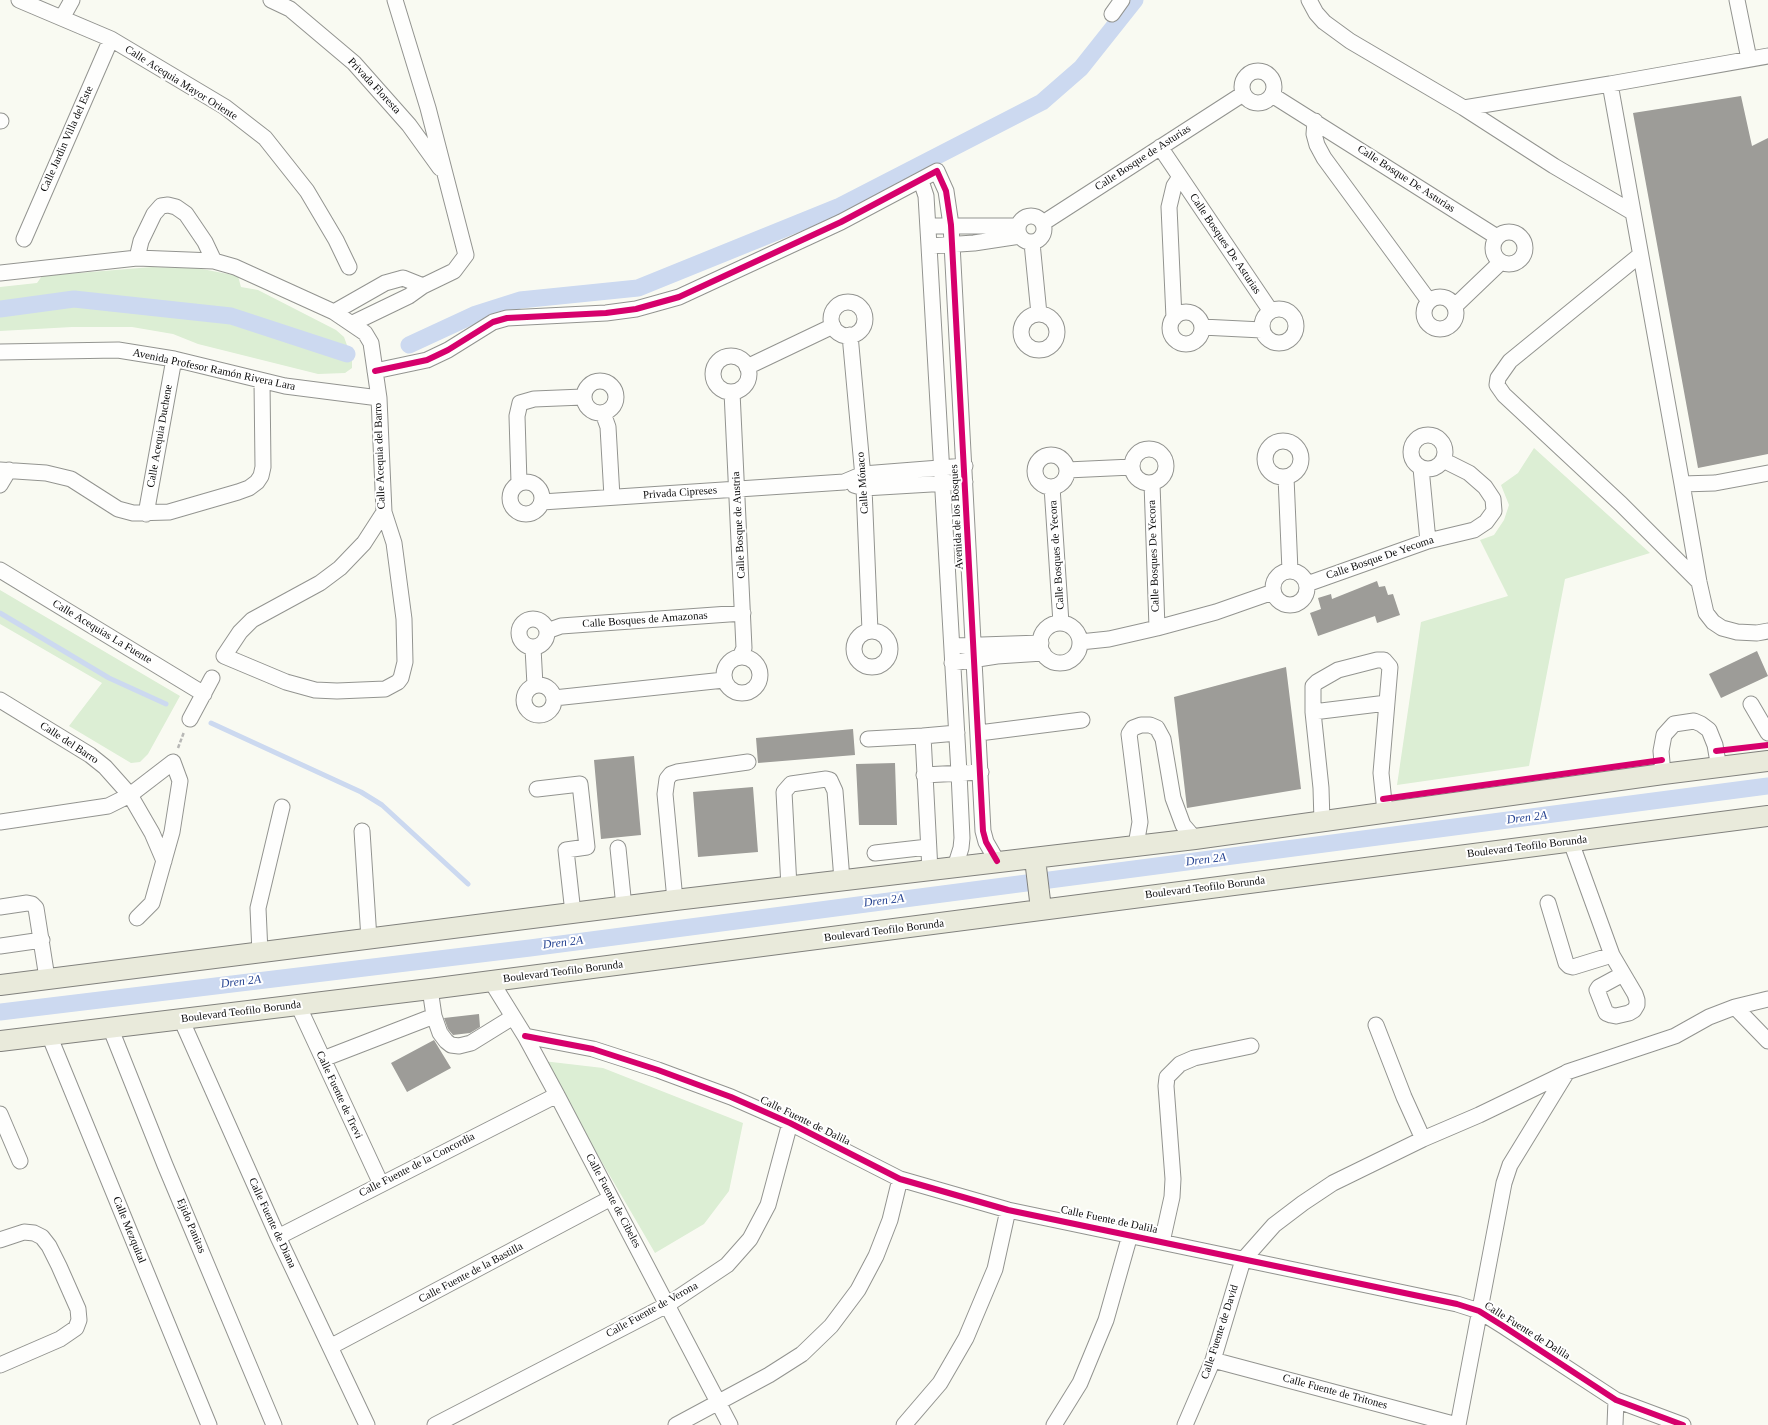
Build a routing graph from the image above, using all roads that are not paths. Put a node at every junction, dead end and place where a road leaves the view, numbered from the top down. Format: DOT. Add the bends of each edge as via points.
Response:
graph roads {
  1 [pos="19,0"];
  2 [pos="72,0"];
  3 [pos="271,0"];
  4 [pos="396,0"];
  5 [pos="1122,0"];
  6 [pos="1309,0"];
  7 [pos="1737,0"];
  8 [pos="288,5"];
  9 [pos="1112,14"];
  10 [pos="62,18"];
  11 [pos="111,39"];
  12 [pos="1768,56"];
  13 [pos="1749,59"];
  14 [pos="1610,84"];
  15 [pos="1244,94"];
  16 [pos="1272,95"];
  17 [pos="1464,108"];
  18 [pos="1315,122"];
  19 [pos="1160,147"];
  20 [pos="445,175"];
  21 [pos="1180,177"];
  22 [pos="921,181"];
  23 [pos="1632,212"];
  24 [pos="1043,223"];
  25 [pos="951,225"];
  26 [pos="928,226"];
  27 [pos="1023,235"];
  28 [pos="1497,237"];
  29 [pos="24,239"];
  30 [pos="952,245"];
  31 [pos="930,246"];
  32 [pos="1640,256"];
  33 [pos="137,258"];
  34 [pos="214,261"];
  35 [pos="1501,262"];
  36 [pos="349,267"];
  37 [pos="0,273"];
  38 [pos="423,286"];
  39 [pos="1429,301"];
  40 [pos="1455,306"];
  41 [pos="1270,310"];
  42 [pos="334,312"];
  43 [pos="1038,314"];
  44 [pos="1174,318"];
  45 [pos="353,324"];
  46 [pos="833,326"];
  47 [pos="1202,327"];
  48 [pos="1262,330"];
  49 [pos="850,335"];
  50 [pos="0,352"];
  51 [pos="174,359"];
  52 [pos="747,367"];
  53 [pos="375,371"];
  54 [pos="262,382"];
  55 [pos="732,392"];
  56 [pos="583,397"];
  57 [pos="379,398"];
  58 [pos="603,413"];
  59 [pos="1444,460"];
  60 [pos="965,466"];
  61 [pos="1132,467"];
  62 [pos="941,468"];
  63 [pos="1421,468"];
  64 [pos="5,470"];
  65 [pos="1067,470"];
  66 [pos="1768,473"];
  67 [pos="1286,477"];
  68 [pos="864,481"];
  69 [pos="965,482"];
  70 [pos="519,483"];
  71 [pos="942,483"];
  72 [pos="1152,483"];
  73 [pos="1682,484"];
  74 [pos="0,485"];
  75 [pos="1052,487"];
  76 [pos="738,489"];
  77 [pos="612,497"];
  78 [pos="542,502"];
  79 [pos="384,512"];
  80 [pos="146,514"];
  81 [pos="1428,541"];
  82 [pos="0,570"];
  83 [pos="1290,571"];
  84 [pos="1699,582"];
  85 [pos="1307,584"];
  86 [pos="1273,592"];
  87 [pos="743,613"];
  88 [pos="1061,623"];
  89 [pos="1157,628"];
  90 [pos="548,631"];
  91 [pos="870,631"];
  92 [pos="1768,631"];
  93 [pos="1080,642"];
  94 [pos="974,644"];
  95 [pos="952,646"];
  96 [pos="533,648"];
  97 [pos="1042,648"];
  98 [pos="740,657"];
  99 [pos="975,660"];
  100 [pos="952,663"];
  101 [pos="212,678"];
  102 [pos="724,680"];
  103 [pos="535,685"];
  104 [pos="204,694"];
  105 [pos="554,698"];
  106 [pos="0,700"];
  107 [pos="1387,703"];
  108 [pos="1751,704"];
  109 [pos="1313,712"];
  110 [pos="1082,720"];
  111 [pos="188,724"];
  112 [pos="957,733"];
  113 [pos="979,733"];
  114 [pos="1768,733"];
  115 [pos="923,736"];
  116 [pos="868,739"];
  117 [pos="1768,761"];
  118 [pos="748,762"];
  119 [pos="1719,768"];
  120 [pos="981,772"];
  121 [pos="959,773"];
  122 [pos="1662,774"];
  123 [pos="924,775"];
  124 [pos="537,789"];
  125 [pos="130,795"];
  126 [pos="282,807"];
  127 [pos="1385,812"];
  128 [pos="1768,816"];
  129 [pos="0,822"];
  130 [pos="1322,822"];
  131 [pos="362,831"];
  132 [pos="1194,839"];
  133 [pos="1571,842"];
  134 [pos="1136,846"];
  135 [pos="928,847"];
  136 [pos="618,848"];
  137 [pos="895,851"];
  138 [pos="875,853"];
  139 [pos="164,861"];
  140 [pos="997,861"];
  141 [pos="1035,864"];
  142 [pos="955,868"];
  143 [pos="930,871"];
  144 [pos="898,874"];
  145 [pos="842,880"];
  146 [pos="789,887"];
  147 [pos="675,900"];
  148 [pos="1040,902"];
  149 [pos="1548,903"];
  150 [pos="0,906"];
  151 [pos="624,906"];
  152 [pos="573,913"];
  153 [pos="137,918"];
  154 [pos="369,938"];
  155 [pos="42,940"];
  156 [pos="0,946"];
  157 [pos="260,953"];
  158 [pos="1612,955"];
  159 [pos="1624,974"];
  160 [pos="47,978"];
  161 [pos="491,981"];
  162 [pos="0,985"];
  163 [pos="430,989"];
  164 [pos="1768,999"];
  165 [pos="298,1005"];
  166 [pos="1735,1007"];
  167 [pos="434,1016"];
  168 [pos="514,1018"];
  169 [pos="181,1019"];
  170 [pos="1376,1025"];
  171 [pos="110,1027"];
  172 [pos="49,1035"];
  173 [pos="525,1036"];
  174 [pos="0,1041"];
  175 [pos="1768,1041"];
  176 [pos="1251,1046"];
  177 [pos="323,1059"];
  178 [pos="1567,1072"];
  179 [pos="557,1095"];
  180 [pos="0,1114"];
  181 [pos="790,1123"];
  182 [pos="1423,1139"];
  183 [pos="20,1161"];
  184 [pos="900,1179"];
  185 [pos="381,1184"];
  186 [pos="611,1198"];
  187 [pos="1008,1210"];
  188 [pos="1130,1235"];
  189 [pos="278,1237"];
  190 [pos="0,1240"];
  191 [pos="1162,1242"];
  192 [pos="1243,1260"];
  193 [pos="667,1305"];
  194 [pos="1479,1312"];
  195 [pos="330,1347"];
  196 [pos="1213,1360"];
  197 [pos="0,1365"];
  198 [pos="1616,1400"];
  199 [pos="718,1402"];
  200 [pos="209,1425"];
  201 [pos="274,1425"];
  202 [pos="367,1425"];
  203 [pos="435,1425"];
  204 [pos="676,1425"];
  205 [pos="730,1425"];
  206 [pos="904,1425"];
  207 [pos="1054,1425"];
  208 [pos="1185,1425"];
  209 [pos="1457,1425"];
  210 [pos="1615,1425"];
  211 [pos="1683,1425"];
  1 -- 10 [label="street, Calle Acequia Mayor Oriente"];
  2 -- 10 [label="street"];
  3 -- 8 [label="street, Privada Floresta"];
  4 -- 20 [label="street, Privada Floresta"];
  5 -- 9 [label="street"];
  6 -- 17 [label="street" via="1324,22 1350,41"];
  7 -- 13 [label="street"];
  8 -- 20 [label="street, Privada Floresta" via="359,69 409,125"];
  10 -- 11 [label="street, Calle Acequia Mayor Oriente"];
  11 -- 29 [label="street, Calle Jardin Villa del Este"];
  11 -- 36 [label="street, Calle Acequia Mayor Oriente" via="225,107 265,138 307,191"];
  12 -- 13 [label="street"];
  13 -- 14 [label="street"];
  14 -- 17 [label="street"];
  14 -- 23 [label="street"];
  15 -- 16 [label="street" via="1250,101 1255,102 1264,101"];
  15 -- 16 [label="street" via="1243,80 1250,73 1259,70 1268,74 1274,81"];
  15 -- 19 [label="street, Calle Bosque de Asturias"];
  16 -- 18 [label="street, Calle Bosque De Asturias"];
  17 -- 23 [label="street"];
  18 -- 28 [label="street, Calle Bosque De Asturias"];
  18 -- 39 [label="street" via="1316,140 1324,158"];
  19 -- 21 [label="street, Calle Bosques De Asturias"];
  19 -- 24 [label="street, Calle Bosque de Asturias"];
  20 -- 38 [label="street, Privada Floresta" via="466,255 454,271"];
  21 -- 41 [label="street, Calle Bosques De Asturias"];
  21 -- 44 [label="street, Calle Bosques De Asturias" via="1174,186 1169,207"];
  22 -- 25 [label="street, Avenida de los Bosques" via="938,171 946,191"];
  22 -- 26 [label="street, Avenida de los Bosques" via="926,196"];
  22 -- 53 [label="street" via="841,222 679,297 636,309 606,313 507,318 493,322 427,360"];
  23 -- 32 [label="street"];
  24 -- 27 [label="street" via="1043,236 1036,242"];
  24 -- 27 [label="street" via="1035,216 1021,221"];
  25 -- 26 [label="street"];
  25 -- 27 [label="street"];
  25 -- 30 [label="street, Avenida de los Bosques"];
  26 -- 31 [label="street, Avenida de los Bosques"];
  27 -- 30 [label="street"];
  27 -- 43 [label="street"];
  28 -- 35 [label="street" via="1494,242 1494,253"];
  28 -- 35 [label="street" via="1513,232 1522,238 1526,248 1517,262"];
  30 -- 31 [label="street"];
  30 -- 60 [label="street, Avenida de los Bosques"];
  31 -- 62 [label="street, Avenida de los Bosques"];
  32 -- 73 [label="street"];
  32 -- 84 [label="street" via="1510,361 1498,378 1497,385 1504,395 1621,504"];
  33 -- 34 [label="street"];
  33 -- 34 [label="street" via="141,241 154,214 161,206 168,205 186,214"];
  33 -- 37 [label="street"];
  34 -- 42 [label="street" via="235,267"];
  35 -- 40 [label="street"];
  38 -- 42 [label="street" via="403,278 385,283"];
  38 -- 45 [label="street, Privada Floresta" via="409,296"];
  39 -- 40 [label="street" via="1438,297 1448,299"];
  39 -- 40 [label="street" via="1424,314 1428,324 1436,328 1446,328 1450,325 1455,317"];
  41 -- 48 [label="street" via="1262,319"];
  41 -- 48 [label="street" via="1281,309 1291,314 1296,330 1289,339 1279,343 1268,340"];
  42 -- 45 [label="street"];
  44 -- 47 [label="street" via="1182,313 1192,313 1199,318"];
  44 -- 47 [label="street" via="1171,322 1171,332 1181,343 1196,340"];
  45 -- 53 [label="street" via="365,333 371,343"];
  46 -- 49 [label="street" via="840,333"];
  46 -- 49 [label="street" via="834,309 844,302 856,304 864,313 864,325 855,334"];
  46 -- 52 [label="street"];
  47 -- 48 [label="street"];
  49 -- 68 [label="street, Calle Mónaco"];
  50 -- 51 [label="street, Avenida Profesor Ramón Rivera Lara" via="118,350"];
  51 -- 54 [label="street, Avenida Profesor Ramón Rivera Lara"];
  51 -- 80 [label="street, Calle Acequia Duchene"];
  52 -- 55 [label="street" via="748,380 744,386"];
  52 -- 55 [label="street" via="744,362 733,356 727,356 717,362 713,373 716,384"];
  53 -- 57 [label="street"];
  54 -- 57 [label="street, Avenida Profesor Ramón Rivera Lara"];
  54 -- 80 [label="street" via="263,467 257,482 249,488 200,504 169,512"];
  55 -- 76 [label="street, Calle Bosque de Austria"];
  56 -- 58 [label="street" via="589,410"];
  56 -- 58 [label="street" via="587,387 592,383 603,381 612,387 615,391 615,403 613,408"];
  56 -- 70 [label="street" via="534,399 520,403 516,416"];
  57 -- 79 [label="street, Calle Acequia del Barro"];
  58 -- 77 [label="street" via="608,427"];
  59 -- 63 [label="street" via="1434,468"];
  59 -- 63 [label="street" via="1442,442 1431,435 1425,435 1414,442 1412,447 1412,460"];
  59 -- 81 [label="street, Calle Bosque De Yecoma" via="1469,473 1485,487 1493,499 1494,511 1486,522 1474,530"];
  60 -- 62 [label="street, Privada Cipreses"];
  60 -- 69 [label="street, Avenida de los Bosques"];
  61 -- 65 [label="street"];
  61 -- 72 [label="street" via="1138,480"];
  61 -- 72 [label="street" via="1135,455 1140,451 1152,448 1158,451 1166,460 1167,466 1163,477"];
  62 -- 68 [label="street, Privada Cipreses"];
  62 -- 71 [label="street, Avenida de los Bosques"];
  63 -- 81 [label="street"];
  64 -- 74 [label="street"];
  64 -- 80 [label="street" via="46,473 71,479 118,509"];
  65 -- 75 [label="street" via="1062,483"];
  65 -- 75 [label="street" via="1066,464 1057,456 1040,458 1034,469 1037,480"];
  66 -- 73 [label="street" via="1714,482"];
  67 -- 83 [label="street"];
  68 -- 71 [label="street, Privada Cipreses"];
  68 -- 76 [label="street, Privada Cipreses"];
  68 -- 91 [label="street, Calle Mónaco"];
  69 -- 71 [label="street, Privada Cipreses"];
  69 -- 94 [label="street, Avenida de los Bosques"];
  70 -- 78 [label="street" via="530,482 537,485 542,493"];
  70 -- 78 [label="street" via="510,498 518,512 532,513"];
  71 -- 95 [label="street, Avenida de los Bosques"];
  72 -- 89 [label="street, Calle Bosques De Yecora"];
  73 -- 84 [label="street"];
  75 -- 88 [label="street, Calle Bosques de Yecora"];
  76 -- 77 [label="street, Privada Cipreses"];
  76 -- 87 [label="street, Calle Bosque de Austria"];
  77 -- 78 [label="street, Privada Cipreses"];
  79 -- 79 [label="street, Calle Acequia del Barro" via="394,543 404,619 404,672 398,682 385,689 370,691 315,690 286,682 224,656 240,632 252,620 320,583 340,568 364,543"];
  81 -- 85 [label="street, Calle Bosque De Yecoma"];
  82 -- 104 [label="street, Calle Acequias La Fuente"];
  83 -- 85 [label="street" via="1300,575"];
  83 -- 86 [label="street" via="1276,578"];
  84 -- 92 [label="street" via="1706,613 1713,622 1722,628 1737,632"];
  85 -- 86 [label="street" via="1303,599 1294,605 1279,602"];
  86 -- 89 [label="street" via="1216,612"];
  87 -- 90 [label="street, Calle Bosques de Amazonas" via="561,626"];
  87 -- 98 [label="street, Calle Bosque de Austria" via="744,648"];
  88 -- 93 [label="street" via="1076,631"];
  88 -- 97 [label="street" via="1046,629 1043,633"];
  89 -- 93 [label="street" via="1109,639"];
  90 -- 96 [label="street" via="546,640"];
  90 -- 96 [label="street" via="543,622 534,619 522,624 518,633 521,642"];
  93 -- 97 [label="street" via="1077,654 1066,662 1053,661"];
  94 -- 95 [label="street"];
  94 -- 97 [label="street"];
  94 -- 99 [label="street, Avenida de los Bosques"];
  95 -- 100 [label="street, Avenida de los Bosques"];
  96 -- 103 [label="street"];
  97 -- 99 [label="street"];
  98 -- 102 [label="street" via="728,663"];
  98 -- 102 [label="street" via="750,659 758,668 759,680 756,686 749,692 736,692 729,688"];
  99 -- 100 [label="street"];
  99 -- 113 [label="street, Avenida de los Bosques"];
  100 -- 112 [label="street, Avenida de los Bosques"];
  101 -- 104 [label="street"];
  102 -- 105 [label="street"];
  103 -- 105 [label="street" via="548,687"];
  103 -- 105 [label="street" via="526,690 523,700 530,713 539,715 548,712 552,708"];
  104 -- 111 [label="street"];
  106 -- 125 [label="street, Calle del Barro" via="90,755 105,767"];
  107 -- 109 [label="street"];
  107 -- 109 [label="street" via="1390,667 1384,660 1377,660 1338,670 1317,682 1313,686"];
  107 -- 127 [label="street" via="1381,780"];
  108 -- 114 [label="street"];
  109 -- 130 [label="street"];
  110 -- 113 [label="street"];
  112 -- 115 [label="street"];
  112 -- 121 [label="street, Avenida de los Bosques"];
  113 -- 120 [label="street, Avenida de los Bosques"];
  115 -- 116 [label="street"];
  115 -- 123 [label="street"];
  117 -- 119 [label="main road"];
  118 -- 147 [label="street" via="677,772 666,779 665,794"];
  119 -- 122 [label="main road"];
  119 -- 122 [label="street" via="1709,730 1694,721 1674,724 1664,735 1661,751"];
  120 -- 121 [label="street"];
  120 -- 140 [label="street, Avenida de los Bosques" via="983,831"];
  121 -- 123 [label="street"];
  121 -- 142 [label="street, Avenida de los Bosques" via="962,838"];
  122 -- 127 [label="main road"];
  123 -- 135 [label="street"];
  124 -- 152 [label="street" via="580,784 587,847 566,850"];
  125 -- 129 [label="street" via="108,806 90,810"];
  125 -- 139 [label="street"];
  125 -- 139 [label="street" via="173,762 180,781 179,801"];
  126 -- 157 [label="street" via="258,908"];
  127 -- 130 [label="main road"];
  128 -- 133 [label="main road, Boulevard Teofilo Borunda"];
  130 -- 132 [label="main road"];
  131 -- 154 [label="street"];
  132 -- 134 [label="main road"];
  132 -- 134 [label="street" via="1183,824 1173,798 1163,739 1157,728 1150,724 1141,725 1133,728 1129,734 1140,822"];
  133 -- 148 [label="main road, Boulevard Teofilo Borunda"];
  133 -- 158 [label="street"];
  134 -- 141 [label="main road"];
  135 -- 137 [label="street"];
  135 -- 143 [label="street"];
  136 -- 151 [label="street"];
  137 -- 138 [label="street"];
  137 -- 144 [label="street"];
  139 -- 153 [label="street" via="152,904"];
  140 -- 141 [label="main road"];
  140 -- 142 [label="main road"];
  141 -- 148 [label="main road"];
  142 -- 143 [label="main road"];
  143 -- 144 [label="main road"];
  144 -- 145 [label="main road"];
  145 -- 146 [label="main road"];
  145 -- 146 [label="street" via="835,791 830,780 826,778 791,784 784,792"];
  146 -- 147 [label="main road"];
  147 -- 151 [label="main road"];
  148 -- 161 [label="main road, Boulevard Teofilo Borunda" via="925,926"];
  149 -- 158 [label="street" via="1569,966"];
  150 -- 155 [label="street" via="32,904 36,908"];
  151 -- 152 [label="main road"];
  152 -- 154 [label="main road"];
  154 -- 157 [label="main road"];
  155 -- 156 [label="street"];
  155 -- 160 [label="street"];
  157 -- 160 [label="main road"];
  158 -- 159 [label="street"];
  160 -- 162 [label="main road"];
  161 -- 163 [label="main road, Boulevard Teofilo Borunda"];
  161 -- 168 [label="street, Calle Fuente de Cibeles"];
  163 -- 165 [label="main road, Boulevard Teofilo Borunda"];
  163 -- 167 [label="street"];
  164 -- 166 [label="street"];
  165 -- 169 [label="main road, Boulevard Teofilo Borunda"];
  165 -- 177 [label="street, Calle Fuente de Trevi"];
  166 -- 175 [label="street"];
  166 -- 178 [label="street" via="1709,1016 1675,1036"];
  167 -- 168 [label="street" via="440,1033 451,1045 459,1046"];
  167 -- 177 [label="street"];
  168 -- 173 [label="street, Calle Fuente de Cibeles"];
  169 -- 171 [label="main road, Boulevard Teofilo Borunda"];
  169 -- 189 [label="street, Calle Fuente de Diana"];
  170 -- 182 [label="street"];
  171 -- 172 [label="main road, Boulevard Teofilo Borunda"];
  171 -- 201 [label="street, Ejido Panitas"];
  172 -- 174 [label="main road, Boulevard Teofilo Borunda"];
  172 -- 200 [label="street, Calle Mezquital"];
  173 -- 179 [label="street, Calle Fuente de Cibeles"];
  173 -- 181 [label="street, Calle Fuente de Dalila" via="593,1048 731,1097"];
  176 -- 191 [label="street" via="1194,1058 1180,1064 1168,1076 1166,1086 1173,1179 1172,1197"];
  177 -- 185 [label="street, Calle Fuente de Trevi"];
  178 -- 182 [label="street"];
  178 -- 194 [label="street" via="1510,1165 1504,1183"];
  179 -- 185 [label="street, Calle Fuente de la Concordia"];
  179 -- 186 [label="street, Calle Fuente de Cibeles"];
  180 -- 183 [label="street"];
  181 -- 184 [label="street, Calle Fuente de Dalila"];
  181 -- 193 [label="street, Calle Fuente de Verona" via="768,1205 750,1239 727,1265"];
  182 -- 192 [label="street" via="1334,1183 1303,1203 1274,1225"];
  184 -- 187 [label="street, Calle Fuente de Dalila"];
  184 -- 199 [label="street" via="890,1220 876,1256 858,1290 832,1326 802,1354"];
  185 -- 189 [label="street, Calle Fuente de la Concordia"];
  186 -- 193 [label="street, Calle Fuente de Cibeles"];
  186 -- 195 [label="street, Calle Fuente de la Bastilla"];
  187 -- 188 [label="street, Calle Fuente de Dalila"];
  187 -- 206 [label="street" via="995,1269 966,1338 940,1383"];
  188 -- 191 [label="street, Calle Fuente de Dalila"];
  188 -- 207 [label="street" via="1106,1320 1080,1383"];
  189 -- 195 [label="street, Calle Fuente de Diana"];
  190 -- 197 [label="street" via="24,1232 42,1237 59,1266 78,1309 79,1320 76,1328 60,1340"];
  191 -- 192 [label="street, Calle Fuente de Dalila"];
  192 -- 194 [label="street, Calle Fuente de Dalila" via="1434,1298"];
  192 -- 196 [label="street, Calle Fuente de David"];
  193 -- 199 [label="street, Calle Fuente de Cibeles"];
  193 -- 203 [label="street, Calle Fuente de Verona"];
  194 -- 198 [label="street, Calle Fuente de Dalila"];
  194 -- 209 [label="street"];
  195 -- 202 [label="street, Calle Fuente de Diana"];
  196 -- 208 [label="street, Calle Fuente de David"];
  196 -- 209 [label="street, Calle Fuente de Tritones"];
  198 -- 210 [label="street"];
  198 -- 211 [label="street, Calle Fuente de Dalila"];
  199 -- 204 [label="street"];
  199 -- 205 [label="street, Calle Fuente de Cibeles"];
}
